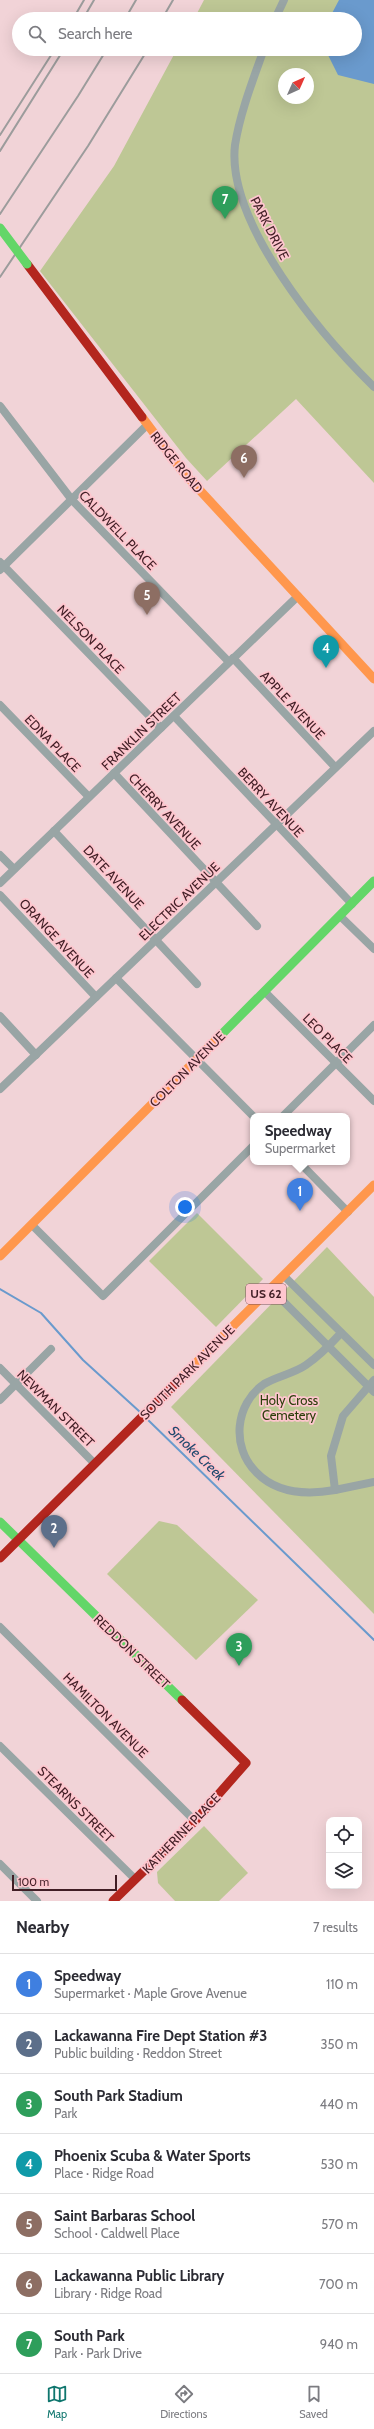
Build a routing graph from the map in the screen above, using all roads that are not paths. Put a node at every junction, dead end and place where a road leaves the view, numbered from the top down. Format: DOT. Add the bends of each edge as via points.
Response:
graph roads {
  1 [pos="284,0"];
  2 [pos="278,12"];
  3 [pos="262,56"];
  4 [pos="0,228"];
  5 [pos="374,387"];
  6 [pos="0,406"];
  7 [pos="147,425"];
  8 [pos="72,500"];
  9 [pos="1,566"];
  10 [pos="298,596"];
  11 [pos="231,660"];
  12 [pos="372,674"];
  13 [pos="0,705"];
  14 [pos="174,716"];
  15 [pos="161,728"];
  16 [pos="374,730"];
  17 [pos="336,767"];
  18 [pos="114,774"];
  19 [pos="89,797"];
  20 [pos="275,825"];
  21 [pos="54,831"];
  22 [pos="0,855"];
  23 [pos="14,869"];
  24 [pos="374,881"];
  25 [pos="0,883"];
  26 [pos="215,883"];
  27 [pos="0,895"];
  28 [pos="352,904"];
  29 [pos="340,916"];
  30 [pos="257,926"];
  31 [pos="156,940"];
  32 [pos="374,950"];
  33 [pos="116,978"];
  34 [pos="197,984"];
  35 [pos="265,992"];
  36 [pos="96,997"];
  37 [pos="0,1016"];
  38 [pos="374,1025"];
  39 [pos="36,1054"];
  40 [pos="197,1059"];
  41 [pos="336,1063"];
  42 [pos="0,1089"];
  43 [pos="374,1101"];
  44 [pos="250,1113"];
  45 [pos="286,1113"];
  46 [pos="250,1149"];
  47 [pos="302,1165"];
  48 [pos="374,1185"];
  49 [pos="348,1212"];
  50 [pos="32,1225"];
  51 [pos="0,1256"];
  52 [pos="284,1276"];
  53 [pos="271,1289"];
  54 [pos="341,1333"];
  55 [pos="328,1346"];
  56 [pos="50,1349"];
  57 [pos="374,1365"];
  58 [pos="0,1368"];
  59 [pos="16,1384"];
  60 [pos="372,1386"];
  61 [pos="0,1400"];
  62 [pos="95,1464"];
  63 [pos="374,1482"];
  64 [pos="335,1490"];
  65 [pos="0,1522"];
  66 [pos="18,1540"];
  67 [pos="0,1558"];
  68 [pos="0,1627"];
  69 [pos="0,1746"];
  70 [pos="246,1763"];
  71 [pos="195,1821"];
  72 [pos="0,1864"];
  73 [pos="135,1879"];
  74 [pos="38,1901"];
  75 [pos="113,1901"];
  1 -- 2 [label="street"];
  3 -- 5 [label="street, PARK DRIVE" via="235,146 238,186 246,212 278,270 297,296 327,336"];
  4 -- 7 [label="main road, RIDGE ROAD, bridge"];
  6 -- 8 [label="street, CALDWELL PLACE"];
  7 -- 8 [label="street"];
  7 -- 10 [label="main road, RIDGE ROAD" via="183,472"];
  8 -- 9 [label="street"];
  8 -- 11 [label="street, CALDWELL PLACE"];
  9 -- 15 [label="street, NELSON PLACE"];
  10 -- 11 [label="street, FRANKLIN STREET"];
  10 -- 12 [label="main road, RIDGE ROAD"];
  11 -- 14 [label="street, FRANKLIN STREET"];
  11 -- 17 [label="street, APPLE AVENUE"];
  13 -- 19 [label="street, EDNA PLACE"];
  14 -- 15 [label="street, FRANKLIN STREET"];
  14 -- 20 [label="street, BERRY AVENUE"];
  15 -- 18 [label="street, FRANKLIN STREET"];
  16 -- 17 [label="street, ELECTRIC AVENUE"];
  17 -- 20 [label="street, ELECTRIC AVENUE"];
  18 -- 19 [label="street, FRANKLIN STREET"];
  18 -- 26 [label="street, CHERRY AVENUE"];
  19 -- 21 [label="street, FRANKLIN STREET"];
  20 -- 26 [label="street, ELECTRIC AVENUE"];
  20 -- 28 [label="street, BERRY AVENUE"];
  21 -- 23 [label="street, FRANKLIN STREET"];
  21 -- 31 [label="street, DATE AVENUE"];
  22 -- 23 [label="street"];
  23 -- 25 [label="street, FRANKLIN STREET"];
  24 -- 28 [label="main road, COLTON AVENUE"];
  26 -- 30 [label="street, CHERRY AVENUE"];
  26 -- 31 [label="street, ELECTRIC AVENUE"];
  27 -- 36 [label="street, ORANGE AVENUE"];
  28 -- 29 [label="main road, COLTON AVENUE"];
  29 -- 32 [label="street"];
  29 -- 35 [label="main road, COLTON AVENUE"];
  31 -- 33 [label="street, ELECTRIC AVENUE"];
  31 -- 34 [label="street, DATE AVENUE"];
  33 -- 36 [label="street, ELECTRIC AVENUE"];
  33 -- 40 [label="street"];
  35 -- 40 [label="main road, COLTON AVENUE"];
  35 -- 41 [label="street, LEO PLACE"];
  36 -- 39 [label="street, ELECTRIC AVENUE"];
  37 -- 39 [label="street"];
  38 -- 41 [label="street"];
  39 -- 42 [label="street, ELECTRIC AVENUE"];
  40 -- 44 [label="street"];
  40 -- 50 [label="main road, COLTON AVENUE"];
  41 -- 43 [label="street, LEO PLACE"];
  41 -- 45 [label="street"];
  46 -- 50 [label="street" via="103,1296"];
  47 -- 49 [label="street"];
  48 -- 49 [label="main road, SOUTH PARK AVENUE / US 62"];
  49 -- 52 [label="main road, SOUTH PARK AVENUE / US 62"];
  50 -- 51 [label="main road, COLTON AVENUE"];
  52 -- 53 [label="main road, SOUTH PARK AVENUE / US 62"];
  52 -- 54 [label="street"];
  53 -- 55 [label="street"];
  53 -- 62 [label="main road, SOUTH PARK AVENUE / US 62"];
  54 -- 55 [label="street"];
  54 -- 57 [label="street"];
  55 -- 60 [label="street"];
  55 -- 64 [label="street" via="303,1367 264,1385 250,1399 240,1418 238,1435 254,1471 276,1487 310,1493"];
  56 -- 59 [label="street"];
  58 -- 59 [label="street, NEWMAN STREET"];
  59 -- 61 [label="street"];
  59 -- 62 [label="street, NEWMAN STREET"];
  60 -- 64 [label="street" via="343,1416 331,1456"];
  62 -- 66 [label="main road, SOUTH PARK AVENUE / US 62"];
  63 -- 64 [label="street"];
  65 -- 66 [label="main road, REDDON STREET"];
  66 -- 67 [label="main road, SOUTH PARK AVENUE / US 62"];
  66 -- 70 [label="main road, REDDON STREET"];
  68 -- 71 [label="street, HAMILTON AVENUE"];
  69 -- 73 [label="street, STEARNS STREET"];
  70 -- 71 [label="main road, KATHERINE PLACE"];
  71 -- 73 [label="main road, KATHERINE PLACE"];
  72 -- 74 [label="street"];
  73 -- 75 [label="main road, KATHERINE PLACE"];
}
